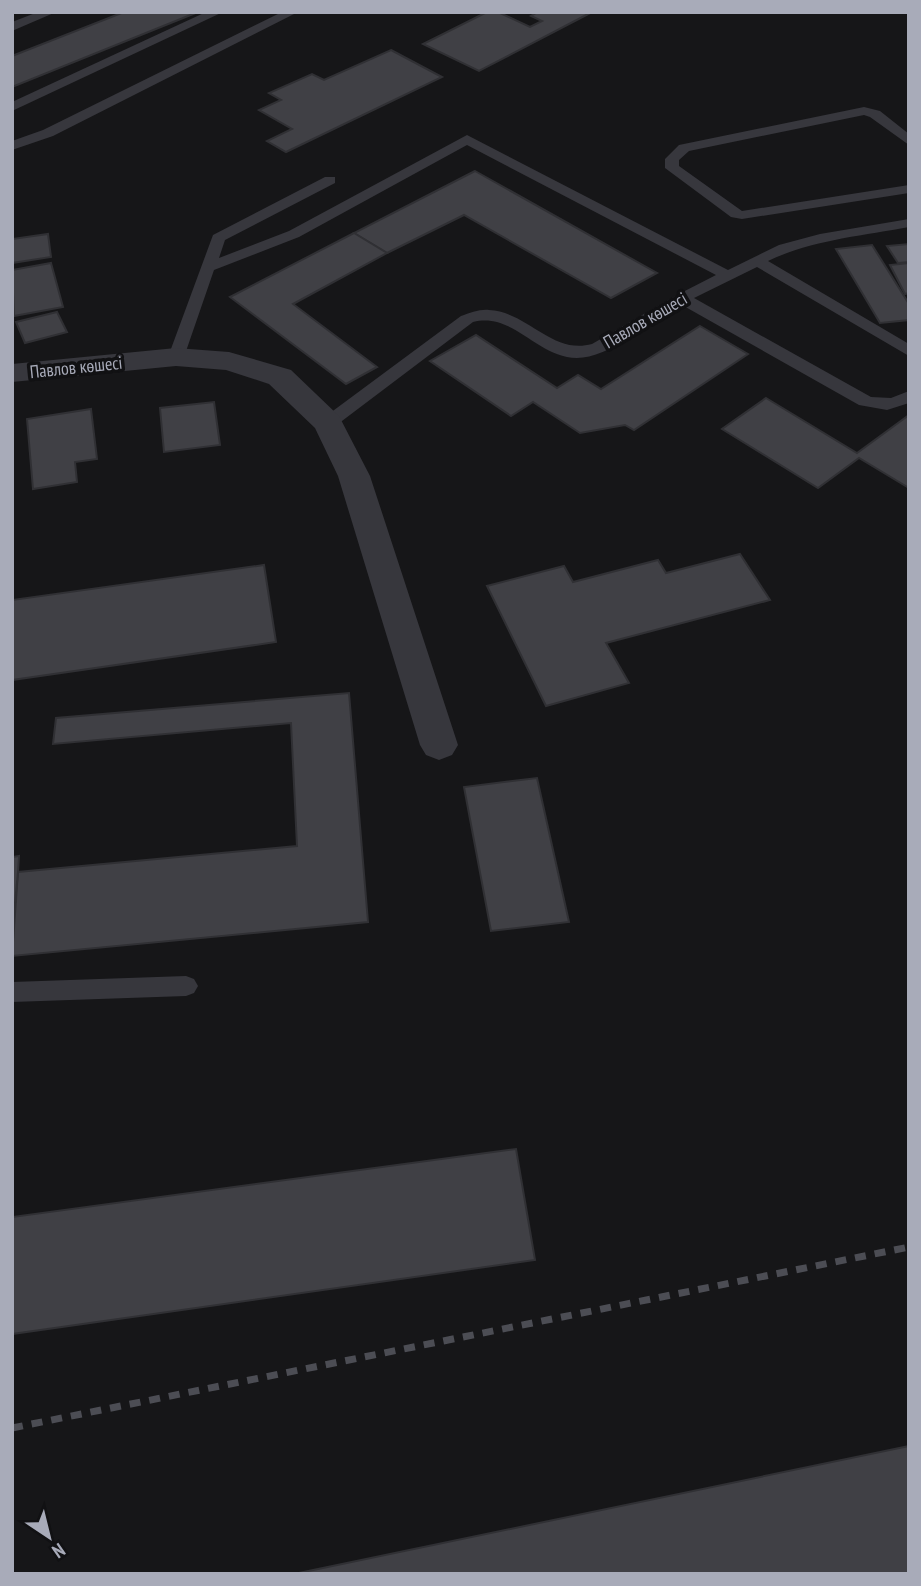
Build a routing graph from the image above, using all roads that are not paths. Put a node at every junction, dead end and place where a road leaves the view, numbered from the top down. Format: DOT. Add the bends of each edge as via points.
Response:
graph roads {
  1 [pos="50,12"];
  2 [pos="218,12"];
  3 [pos="292,12"];
  4 [pos="12,27"];
  5 [pos="12,107"];
  6 [pos="909,141"];
  7 [pos="12,146"];
  8 [pos="330,180"];
  9 [pos="909,189"];
  10 [pos="909,223"];
  11 [pos="755,260"];
  12 [pos="208,267"];
  13 [pos="727,275"];
  14 [pos="682,298"];
  15 [pos="909,351"];
  16 [pos="176,357"];
  17 [pos="12,373"];
  18 [pos="909,396"];
  19 [pos="328,423"];
  20 [pos="439,745"];
  21 [pos="186,986"];
  22 [pos="12,992"];
  1 -- 4 [label="lane"];
  2 -- 5 [label="lane"];
  3 -- 7 [label="lane" via="48,133"];
  6 -- 9 [label="lane" via="875,114 864,111 684,148 672,159 672,168 742,215"];
  8 -- 12 [label="lane" via="218,238"];
  10 -- 11 [label="lane, Павлов көшесі" via="820,238"];
  11 -- 13 [label="lane, Павлов көшесі"];
  11 -- 15 [label="lane"];
  12 -- 13 [label="lane" via="294,234 467,139"];
  12 -- 16 [label="lane"];
  13 -- 14 [label="lane, Павлов көшесі"];
  14 -- 18 [label="lane" via="865,401 882,407"];
  14 -- 19 [label="lane, Павлов көшесі" via="598,348 579,353 562,351 505,318 487,314 467,319"];
  16 -- 17 [label="street, Павлов көшесі"];
  16 -- 19 [label="street, Павлов көшесі" via="229,361 280,377"];
  19 -- 20 [label="street, Павлов көшесі" via="354,476"];
  21 -- 22 [label="lane"];
}
